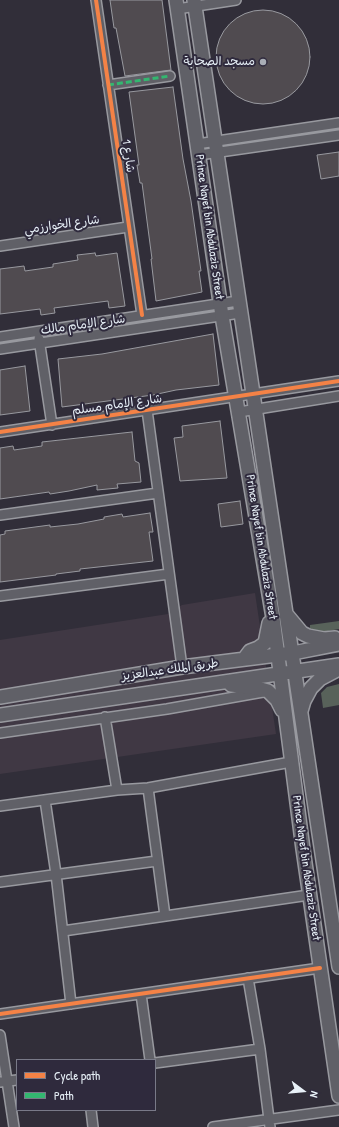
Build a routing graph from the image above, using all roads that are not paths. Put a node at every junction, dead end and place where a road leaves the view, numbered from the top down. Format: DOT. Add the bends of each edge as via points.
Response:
graph roads {
  1 [pos="96,0"];
  2 [pos="236,0"];
  3 [pos="195,3"];
  4 [pos="177,4"];
  5 [pos="170,76"];
  6 [pos="108,85"];
  7 [pos="339,123"];
  8 [pos="339,136"];
  9 [pos="217,147"];
  10 [pos="198,150"];
  11 [pos="128,227"];
  12 [pos="0,246"];
  13 [pos="239,307"];
  14 [pos="221,310"];
  15 [pos="142,315"];
  16 [pos="38,331"];
  17 [pos="0,337"];
  18 [pos="40,343"];
  19 [pos="0,349"];
  20 [pos="339,381"];
  21 [pos="253,395"];
  22 [pos="339,396"];
  23 [pos="236,397"];
  24 [pos="255,409"];
  25 [pos="147,410"];
  26 [pos="239,412"];
  27 [pos="52,424"];
  28 [pos="0,432"];
  29 [pos="158,492"];
  30 [pos="0,516"];
  31 [pos="169,574"];
  32 [pos="0,596"];
  33 [pos="285,612"];
  34 [pos="273,618"];
  35 [pos="339,637"];
  36 [pos="339,644"];
  37 [pos="293,653"];
  38 [pos="277,655"];
  39 [pos="244,660"];
  40 [pos="339,665"];
  41 [pos="182,667"];
  42 [pos="339,669"];
  43 [pos="296,671"];
  44 [pos="279,672"];
  45 [pos="211,683"];
  46 [pos="268,691"];
  47 [pos="0,697"];
  48 [pos="301,713"];
  49 [pos="0,715"];
  50 [pos="105,717"];
  51 [pos="285,717"];
  52 [pos="0,733"];
  53 [pos="291,762"];
  54 [pos="148,788"];
  55 [pos="117,790"];
  56 [pos="45,800"];
  57 [pos="0,806"];
  58 [pos="157,861"];
  59 [pos="56,874"];
  60 [pos="0,882"];
  61 [pos="309,895"];
  62 [pos="165,916"];
  63 [pos="63,930"];
  64 [pos="339,967"];
  65 [pos="320,968"];
  66 [pos="248,978"];
  67 [pos="141,994"];
  68 [pos="72,1004"];
  69 [pos="0,1014"];
  70 [pos="0,1035"];
  71 [pos="260,1049"];
  72 [pos="150,1059"];
  73 [pos="156,1063"];
  74 [pos="16,1080"];
  75 [pos="4,1082"];
  76 [pos="339,1096"];
  77 [pos="339,1110"];
  78 [pos="91,1111"];
  79 [pos="269,1123"];
  80 [pos="14,1127"];
  81 [pos="93,1127"];
  82 [pos="213,1127"];
  1 -- 6 [label="street, شارع 1"];
  2 -- 3 [label="street"];
  3 -- 4 [label="street"];
  3 -- 9 [label="main road, Prince Nayef bin Abdulaziz Street"];
  4 -- 10 [label="main road, Prince Nayef bin Abdulaziz Street"];
  5 -- 6 [label="street"];
  6 -- 11 [label="street, شارع 1"];
  7 -- 9 [label="street"];
  8 -- 9 [label="street"];
  9 -- 10 [label="street"];
  9 -- 13 [label="main road, Prince Nayef bin Abdulaziz Street"];
  10 -- 14 [label="main road, Prince Nayef bin Abdulaziz Street"];
  11 -- 12 [label="street, شارع الخوارزمي"];
  11 -- 15 [label="street, شارع 1"];
  13 -- 14 [label="street, شارع الإمام مالك"];
  13 -- 21 [label="main road, Prince Nayef bin Abdulaziz Street"];
  14 -- 15 [label="street, شارع الإمام مالك"];
  14 -- 18 [label="street, شارع الإمام مالك"];
  14 -- 23 [label="main road, Prince Nayef bin Abdulaziz Street"];
  15 -- 16 [label="street, شارع الإمام مالك"];
  16 -- 17 [label="street, شارع الإمام مالك"];
  16 -- 18 [label="street"];
  18 -- 19 [label="street, شارع الإمام مالك"];
  18 -- 27 [label="street"];
  20 -- 21 [label="street, شارع الإمام مسلم"];
  21 -- 23 [label="street, شارع الإمام مسلم"];
  21 -- 24 [label="main road, Prince Nayef bin Abdulaziz Street"];
  22 -- 24 [label="street"];
  23 -- 25 [label="street, شارع الإمام مسلم"];
  23 -- 26 [label="main road, Prince Nayef bin Abdulaziz Street"];
  24 -- 26 [label="street"];
  24 -- 33 [label="main road, Prince Nayef bin Abdulaziz Street"];
  25 -- 27 [label="street, شارع الإمام مسلم"];
  25 -- 29 [label="street"];
  26 -- 34 [label="main road, Prince Nayef bin Abdulaziz Street"];
  27 -- 28 [label="street, شارع الإمام مسلم"];
  29 -- 30 [label="street"];
  29 -- 31 [label="street"];
  31 -- 32 [label="street"];
  31 -- 41 [label="street"];
  33 -- 35 [label="main road" via="308,636 324,639"];
  33 -- 37 [label="main road, Prince Nayef bin Abdulaziz Street"];
  34 -- 38 [label="main road, Prince Nayef bin Abdulaziz Street"];
  34 -- 39 [label="main road" via="268,624 265,643 250,651"];
  36 -- 37 [label="main road, طريق الملك عبدالعزيز"];
  37 -- 38 [label="main road, طريق الملك عبدالعزيز"];
  37 -- 43 [label="main road, Prince Nayef bin Abdulaziz Street"];
  38 -- 39 [label="main road, طريق الملك عبدالعزيز"];
  38 -- 44 [label="main road, Prince Nayef bin Abdulaziz Street"];
  39 -- 41 [label="main road, طريق الملك عبدالعزيز"];
  40 -- 43 [label="main road, طريق الملك عبدالعزيز"];
  41 -- 47 [label="main road, طريق الملك عبدالعزيز"];
  42 -- 48 [label="main road" via="320,679 311,688"];
  43 -- 44 [label="main road, طريق الملك عبدالعزيز"];
  43 -- 48 [label="main road, Prince Nayef bin Abdulaziz Street"];
  44 -- 45 [label="main road, طريق الملك عبدالعزيز"];
  44 -- 51 [label="main road, Prince Nayef bin Abdulaziz Street"];
  45 -- 46 [label="main road"];
  45 -- 49 [label="main road, طريق الملك عبدالعزيز"];
  46 -- 50 [label="street"];
  46 -- 51 [label="main road" via="277,700"];
  48 -- 64 [label="main road, Prince Nayef bin Abdulaziz Street"];
  50 -- 52 [label="street"];
  50 -- 55 [label="street"];
  51 -- 53 [label="main road, Prince Nayef bin Abdulaziz Street"];
  53 -- 54 [label="street"];
  53 -- 61 [label="main road, Prince Nayef bin Abdulaziz Street"];
  54 -- 55 [label="street"];
  54 -- 58 [label="street"];
  55 -- 56 [label="street"];
  56 -- 57 [label="street"];
  56 -- 59 [label="street"];
  58 -- 59 [label="street"];
  58 -- 62 [label="street"];
  59 -- 60 [label="street"];
  59 -- 63 [label="street"];
  61 -- 62 [label="street"];
  61 -- 65 [label="main road, Prince Nayef bin Abdulaziz Street"];
  62 -- 63 [label="street"];
  63 -- 68 [label="street"];
  65 -- 66 [label="street"];
  65 -- 76 [label="main road, Prince Nayef bin Abdulaziz Street"];
  66 -- 67 [label="street"];
  66 -- 71 [label="street"];
  67 -- 68 [label="street"];
  67 -- 72 [label="street"];
  68 -- 69 [label="street"];
  70 -- 75 [label="street"];
  71 -- 73 [label="street"];
  71 -- 79 [label="street"];
  74 -- 75 [label="street"];
  75 -- 80 [label="street"];
  77 -- 79 [label="street"];
  78 -- 81 [label="street"];
  79 -- 82 [label="street"];
}
